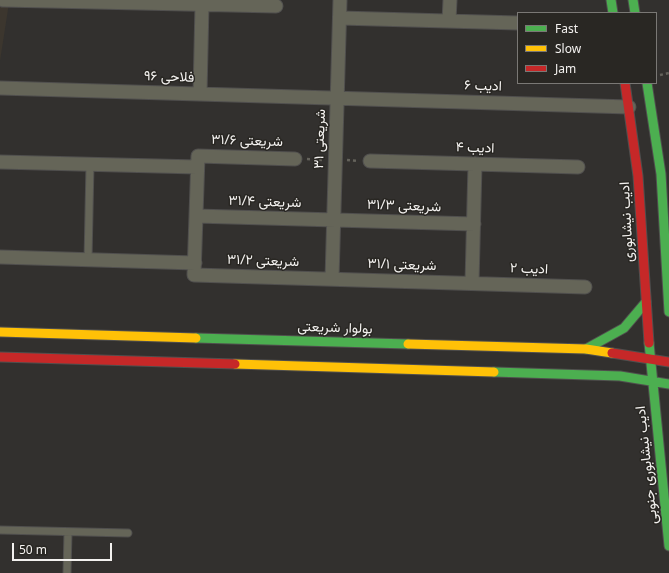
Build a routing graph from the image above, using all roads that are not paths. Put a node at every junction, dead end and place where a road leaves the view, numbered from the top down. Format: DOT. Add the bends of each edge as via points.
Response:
graph roads {
  1 [pos="3,0"];
  2 [pos="340,0"];
  3 [pos="450,0"];
  4 [pos="611,0"];
  5 [pos="633,0"];
  6 [pos="224,2"];
  7 [pos="202,4"];
  8 [pos="276,6"];
  9 [pos="613,12"];
  10 [pos="635,12"];
  11 [pos="340,18"];
  12 [pos="449,21"];
  13 [pos="517,23"];
  14 [pos="625,84"];
  15 [pos="647,84"];
  16 [pos="0,88"];
  17 [pos="200,94"];
  18 [pos="337,98"];
  19 [pos="629,107"];
  20 [pos="295,159"];
  21 [pos="370,161"];
  22 [pos="0,162"];
  23 [pos="198,162"];
  24 [pos="90,164"];
  25 [pos="475,164"];
  26 [pos="578,167"];
  27 [pos="196,216"];
  28 [pos="333,220"];
  29 [pos="474,224"];
  30 [pos="0,257"];
  31 [pos="88,260"];
  32 [pos="194,269"];
  33 [pos="332,279"];
  34 [pos="472,283"];
  35 [pos="585,286"];
  36 [pos="646,302"];
  37 [pos="669,308"];
  38 [pos="669,312"];
  39 [pos="0,332"];
  40 [pos="586,350"];
  41 [pos="0,357"];
  42 [pos="651,360"];
  43 [pos="669,362"];
  44 [pos="652,382"];
  45 [pos="669,384"];
  46 [pos="0,530"];
  47 [pos="68,532"];
  48 [pos="128,533"];
  49 [pos="669,546"];
  50 [pos="67,573"];
  1 -- 7 [label="street"];
  2 -- 11 [label="street, شریعتی ۳۱"];
  3 -- 12 [label="street"];
  4 -- 9 [label="main road"];
  5 -- 10 [label="main road"];
  6 -- 7 [label="street"];
  6 -- 8 [label="street"];
  7 -- 17 [label="street"];
  11 -- 12 [label="street"];
  11 -- 18 [label="street, شریعتی ۳۱"];
  12 -- 13 [label="street"];
  14 -- 19 [label="main road, ادیب نیشابوری"];
  15 -- 37 [label="main road" via="661,174"];
  16 -- 17 [label="street, فلاحی ۹۶"];
  17 -- 18 [label="street, فلاحی ۹۶"];
  18 -- 19 [label="street, ادیب ۶"];
  18 -- 28 [label="street, شریعتی ۳۱"];
  19 -- 36 [label="main road, ادیب نیشابوری" via="638,176"];
  20 -- 23 [label="street, شریعتی ۳۱/۶"];
  21 -- 25 [label="street, ادیب ۴"];
  22 -- 24 [label="street, شریعتی ۳۱/۶"];
  23 -- 24 [label="street, شریعتی ۳۱/۶"];
  23 -- 27 [label="street"];
  24 -- 31 [label="lane"];
  25 -- 26 [label="street, ادیب ۴"];
  25 -- 29 [label="street"];
  27 -- 28 [label="street, شریعتی ۳۱/۴"];
  27 -- 32 [label="street"];
  28 -- 29 [label="street, شریعتی ۳۱/۳"];
  28 -- 33 [label="street, شریعتی ۳۱"];
  29 -- 34 [label="street"];
  30 -- 31 [label="street, شریعتی ۳۱/۲"];
  31 -- 32 [label="street, شریعتی ۳۱/۲"];
  32 -- 33 [label="street, شریعتی ۳۱/۲"];
  33 -- 34 [label="street, شریعتی ۳۱/۱"];
  34 -- 35 [label="street, ادیب ۲"];
  36 -- 40 [label="main road" via="624,328"];
  36 -- 42 [label="main road, ادیب نیشابوری"];
  37 -- 38 [label="main road"];
  39 -- 40 [label="main road, بولوار شریعتی"];
  40 -- 42 [label="main road, بولوار شریعتی"];
  41 -- 44 [label="main road" via="620,376"];
  42 -- 43 [label="main road, بولوار شریعتی"];
  42 -- 44 [label="main road, ادیب نیشابوری جنوبی"];
  44 -- 45 [label="main road"];
  44 -- 49 [label="main road, ادیب نیشابوری جنوبی"];
  46 -- 47 [label="lane"];
  47 -- 48 [label="lane"];
  47 -- 50 [label="lane"];
}
